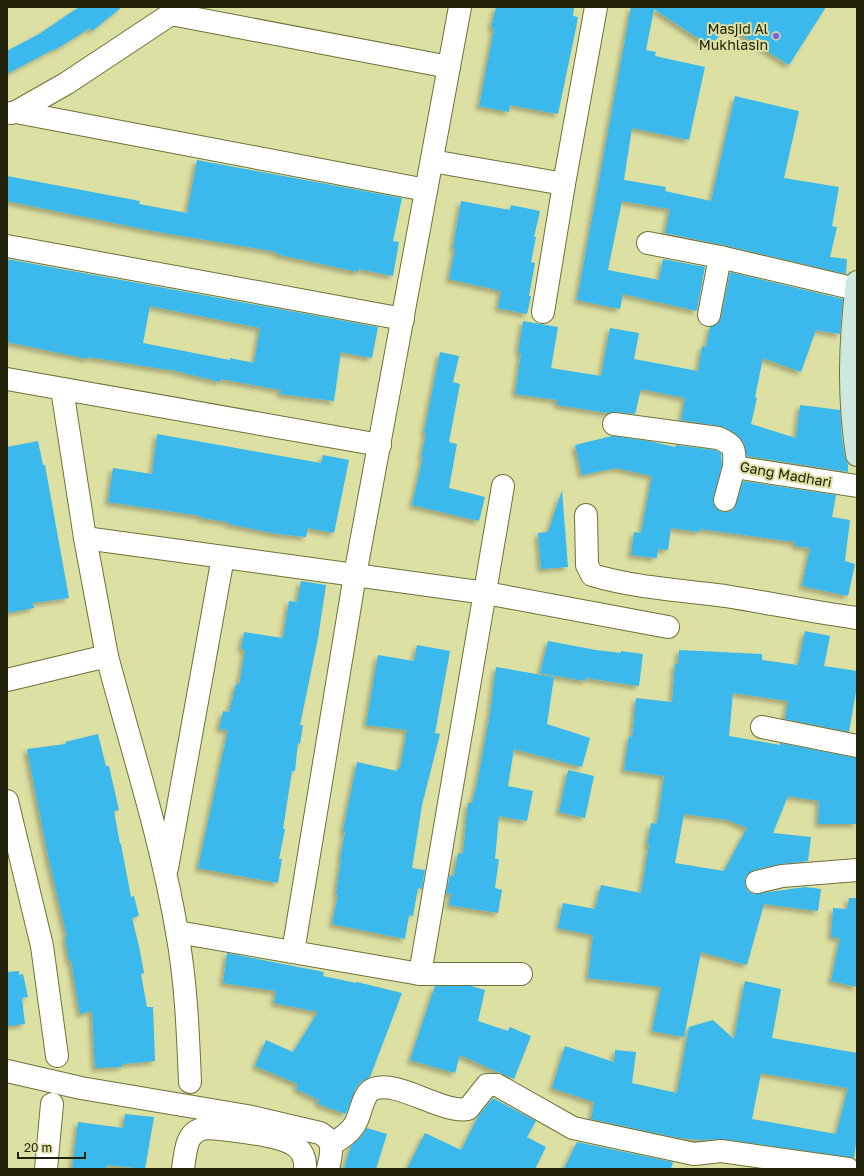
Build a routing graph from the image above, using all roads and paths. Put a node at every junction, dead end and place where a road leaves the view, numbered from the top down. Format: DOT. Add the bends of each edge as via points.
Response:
graph roads {
  1 [pos="460,7"];
  2 [pos="596,7"];
  3 [pos="173,10"];
  4 [pos="449,67"];
  5 [pos="12,113"];
  6 [pos="432,161"];
  7 [pos="564,184"];
  8 [pos="426,190"];
  9 [pos="648,243"];
  10 [pos="7,246"];
  11 [pos="720,257"];
  12 [pos="857,286"];
  13 [pos="543,312"];
  14 [pos="709,315"];
  15 [pos="403,319"];
  16 [pos="7,379"];
  17 [pos="62,389"];
  18 [pos="854,416"];
  19 [pos="614,424"];
  20 [pos="380,445"];
  21 [pos="857,455"];
  22 [pos="734,467"];
  23 [pos="503,486"];
  24 [pos="857,486"];
  25 [pos="725,500"];
  26 [pos="586,515"];
  27 [pos="85,538"];
  28 [pos="222,557"];
  29 [pos="356,575"];
  30 [pos="486,593"];
  31 [pos="857,618"];
  32 [pos="668,627"];
  33 [pos="107,656"];
  34 [pos="7,680"];
  35 [pos="762,727"];
  36 [pos="857,746"];
  37 [pos="7,801"];
  38 [pos="857,870"];
  39 [pos="166,875"];
  40 [pos="757,882"];
  41 [pos="177,932"];
  42 [pos="294,952"];
  43 [pos="420,974"];
  44 [pos="521,974"];
  45 [pos="57,1056"];
  46 [pos="7,1071"];
  47 [pos="190,1082"];
  48 [pos="52,1104"];
  49 [pos="332,1144"];
  50 [pos="46,1169"];
  51 [pos="183,1169"];
  52 [pos="305,1169"];
  53 [pos="328,1169"];
  54 [pos="848,1169"];
  1 -- 4 [label="street"];
  2 -- 7 [label="street"];
  3 -- 4 [label="street"];
  3 -- 5 [label="street" via="67,84"];
  4 -- 6 [label="street"];
  5 -- 8 [label="street"];
  6 -- 7 [label="street"];
  6 -- 8 [label="street"];
  7 -- 13 [label="street"];
  8 -- 15 [label="street"];
  9 -- 11 [label="street"];
  10 -- 15 [label="street"];
  11 -- 12 [label="street"];
  11 -- 14 [label="street"];
  12 -- 18 [label="street" via="850,373"];
  15 -- 20 [label="street"];
  16 -- 17 [label="street"];
  17 -- 20 [label="street"];
  17 -- 27 [label="street"];
  18 -- 21 [label="street"];
  19 -- 22 [label="street, Gang Madhari" via="718,438 729,443 734,450"];
  20 -- 29 [label="street"];
  22 -- 24 [label="street, Gang Madhari"];
  22 -- 25 [label="street"];
  23 -- 30 [label="street"];
  26 -- 31 [label="street" via="587,565 592,575 617,583 724,596"];
  27 -- 28 [label="street"];
  27 -- 33 [label="street"];
  28 -- 29 [label="street"];
  28 -- 39 [label="street"];
  29 -- 30 [label="street"];
  29 -- 42 [label="street"];
  30 -- 32 [label="street"];
  30 -- 43 [label="street"];
  33 -- 34 [label="street"];
  33 -- 39 [label="street"];
  35 -- 36 [label="street"];
  37 -- 45 [label="street" via="42,946"];
  38 -- 40 [label="street" via="782,876"];
  39 -- 41 [label="street"];
  41 -- 42 [label="street"];
  41 -- 47 [label="street" via="184,984"];
  42 -- 43 [label="street"];
  43 -- 44 [label="street"];
  46 -- 49 [label="street" via="81,1088 247,1116 320,1133 328,1137"];
  48 -- 50 [label="street"];
  49 -- 53 [label="street"];
  49 -- 54 [label="street" via="356,1124 367,1094 372,1090 378,1088 401,1091 449,1108 468,1110 487,1085 492,1084 573,1128 694,1154 721,1152"];
  51 -- 52 [label="street" via="187,1144 192,1135 200,1129 209,1128 286,1141 300,1150 304,1157"];
}
